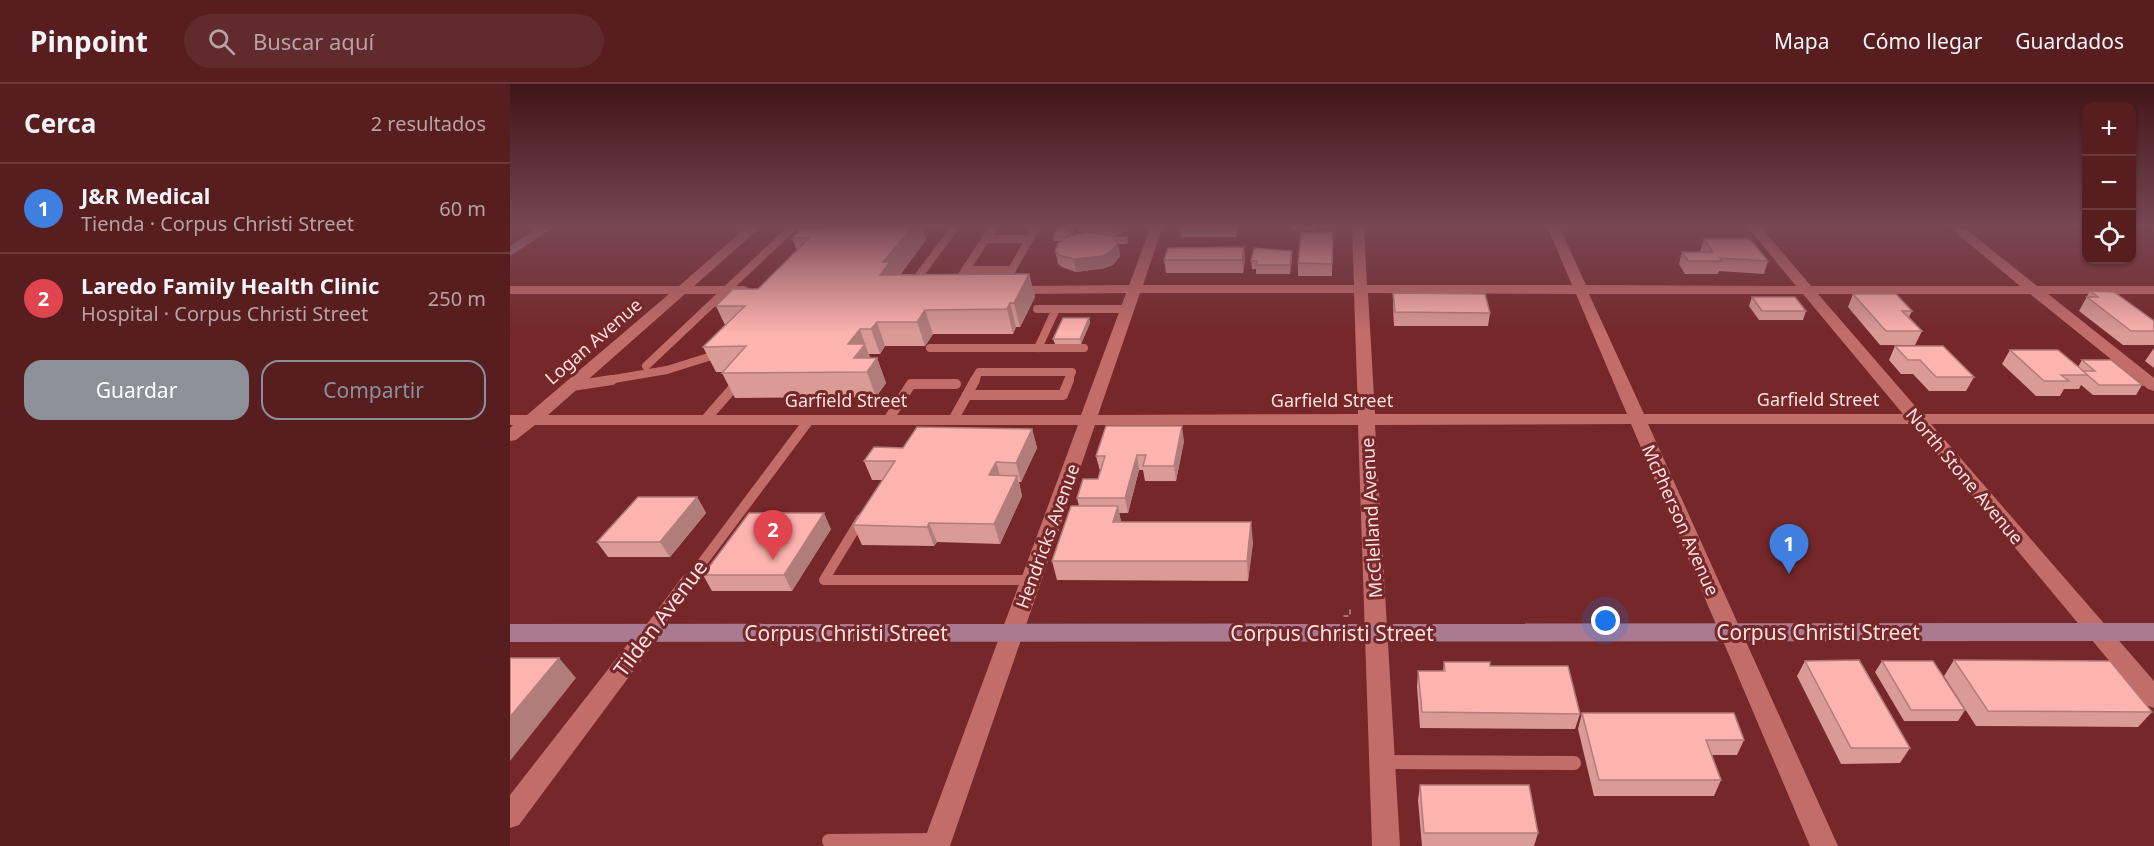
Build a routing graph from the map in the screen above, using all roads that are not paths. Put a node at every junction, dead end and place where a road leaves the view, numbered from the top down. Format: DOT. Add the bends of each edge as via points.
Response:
graph roads {
  1 [pos="714,262"];
  2 [pos="757,262"];
  3 [pos="929,262"];
  4 [pos="971,262"];
  5 [pos="1017,262"];
  6 [pos="1145,262"];
  7 [pos="1359,262"];
  8 [pos="1568,262"];
  9 [pos="1783,262"];
  10 [pos="1998,262"];
  11 [pos="965,270"];
  12 [pos="1012,270"];
  13 [pos="1135,289"];
  14 [pos="1360,289"];
  15 [pos="1580,289"];
  16 [pos="1806,289"];
  17 [pos="510,290"];
  18 [pos="681,290"];
  19 [pos="727,290"];
  20 [pos="755,290"];
  21 [pos="925,290"];
  22 [pos="962,290"];
  23 [pos="991,290"];
  24 [pos="1000,290"];
  25 [pos="1094,290"];
  26 [pos="2033,290"];
  27 [pos="2154,290"];
  28 [pos="1037,309"];
  29 [pos="1056,309"];
  30 [pos="1086,309"];
  31 [pos="1127,309"];
  32 [pos="729,348"];
  33 [pos="930,348"];
  34 [pos="1038,348"];
  35 [pos="1084,348"];
  36 [pos="646,366"];
  37 [pos="744,376"];
  38 [pos="956,384"];
  39 [pos="572,386"];
  40 [pos="2154,386"];
  41 [pos="966,395"];
  42 [pos="1916,418"];
  43 [pos="2154,418"];
  44 [pos="510,420"];
  45 [pos="529,420"];
  46 [pos="705,420"];
  47 [pos="809,420"];
  48 [pos="888,420"];
  49 [pos="953,420"];
  50 [pos="1089,420"];
  51 [pos="1366,420"];
  52 [pos="1638,420"];
  53 [pos="510,436"];
  54 [pos="867,510"];
  55 [pos="1031,580"];
  56 [pos="2098,632"];
  57 [pos="2154,632"];
  58 [pos="510,633"];
  59 [pos="649,633"];
  60 [pos="1012,633"];
  61 [pos="1376,633"];
  62 [pos="1731,633"];
  63 [pos="2154,698"];
  64 [pos="1382,762"];
  65 [pos="1574,763"];
  66 [pos="510,816"];
  67 [pos="829,841"];
  68 [pos="937,843"];
  69 [pos="1386,846"];
  70 [pos="1824,846"];
  1 -- 18 [label="street, Logan Avenue"];
  2 -- 19 [label="lane"];
  3 -- 21 [label="lane" via="915,280 918,288"];
  4 -- 11 [label="lane"];
  5 -- 12 [label="lane"];
  6 -- 13 [label="street, Hendricks Avenue"];
  7 -- 14 [label="street, McClelland Avenue"];
  8 -- 15 [label="street, McPherson Avenue"];
  9 -- 16 [label="street, North Stone Avenue"];
  10 -- 26 [label="street"];
  11 -- 12 [label="lane"];
  11 -- 22 [label="lane" via="948,290"];
  12 -- 24 [label="lane"];
  13 -- 14 [label="street"];
  13 -- 25 [label="lane"];
  13 -- 31 [label="street, Hendricks Avenue"];
  14 -- 15 [label="street"];
  14 -- 51 [label="street, McClelland Avenue"];
  15 -- 16 [label="street"];
  15 -- 52 [label="street, McPherson Avenue"];
  16 -- 26 [label="street"];
  16 -- 42 [label="street, North Stone Avenue"];
  17 -- 18 [label="street"];
  18 -- 19 [label="lane"];
  18 -- 39 [label="street, Logan Avenue"];
  19 -- 20 [label="lane"];
  19 -- 36 [label="lane"];
  23 -- 24 [label="lane"];
  24 -- 25 [label="lane"];
  25 -- 30 [label="lane"];
  26 -- 27 [label="street"];
  26 -- 40 [label="street"];
  28 -- 29 [label="lane"];
  29 -- 30 [label="lane"];
  29 -- 34 [label="lane"];
  30 -- 31 [label="lane"];
  31 -- 50 [label="street, Hendricks Avenue"];
  32 -- 39 [label="lane" via="691,364"];
  33 -- 34 [label="lane"];
  34 -- 35 [label="lane"];
  37 -- 46 [label="lane"];
  38 -- 48 [label="lane" via="911,384"];
  39 -- 45 [label="street, Logan Avenue"];
  41 -- 41 [label="lane" via="1063,395 1072,372 978,372"];
  41 -- 49 [label="lane"];
  42 -- 43 [label="street, Garfield Street"];
  42 -- 52 [label="street, Garfield Street"];
  42 -- 56 [label="street, North Stone Avenue"];
  44 -- 45 [label="street, Garfield Street"];
  45 -- 46 [label="street, Garfield Street"];
  45 -- 53 [label="street, Logan Avenue"];
  46 -- 47 [label="street, Garfield Street"];
  47 -- 48 [label="street, Garfield Street"];
  47 -- 59 [label="lane, Tilden Avenue"];
  48 -- 49 [label="street, Garfield Street" via="920,424"];
  49 -- 50 [label="street, Garfield Street"];
  50 -- 51 [label="street, Garfield Street"];
  50 -- 55 [label="street, Hendricks Avenue"];
  51 -- 52 [label="street, Garfield Street"];
  51 -- 61 [label="street, McClelland Avenue"];
  52 -- 62 [label="street, McPherson Avenue"];
  54 -- 55 [label="lane" via="824,580"];
  55 -- 60 [label="street, Hendricks Avenue"];
  56 -- 57 [label="main road, Corpus Christi Street"];
  56 -- 62 [label="main road, Corpus Christi Street"];
  56 -- 63 [label="street, North Stone Avenue"];
  58 -- 59 [label="main road, Corpus Christi Street"];
  59 -- 60 [label="main road, Corpus Christi Street"];
  59 -- 66 [label="street, Tilden Avenue"];
  60 -- 61 [label="main road, Corpus Christi Street"];
  60 -- 68 [label="street, Hendricks Avenue"];
  61 -- 62 [label="main road, Corpus Christi Street"];
  61 -- 64 [label="street, McClelland Avenue"];
  62 -- 70 [label="street, McPherson Avenue"];
  64 -- 65 [label="lane"];
  64 -- 69 [label="street, McClelland Avenue"];
  67 -- 68 [label="lane"];
}
